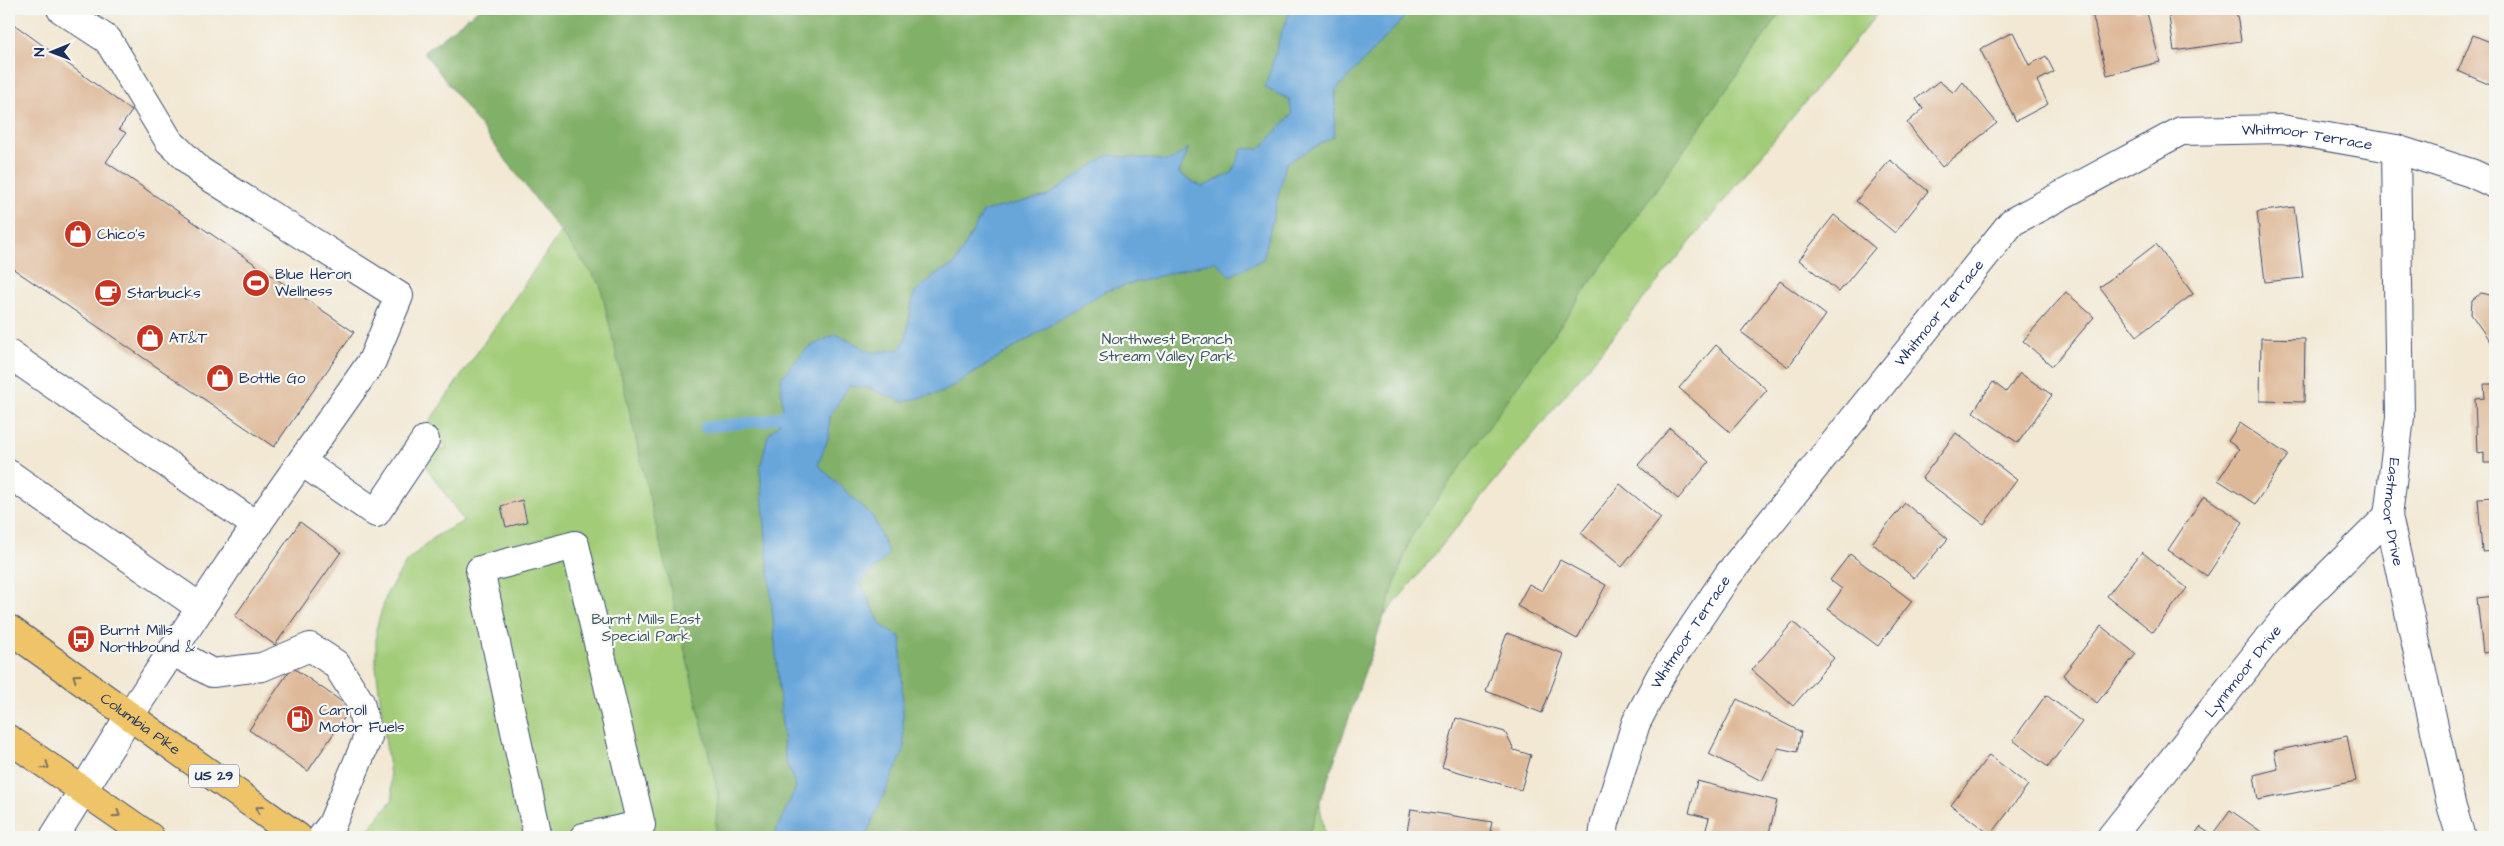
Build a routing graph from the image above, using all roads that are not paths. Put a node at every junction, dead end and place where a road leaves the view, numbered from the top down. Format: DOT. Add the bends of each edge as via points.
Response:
graph roads {
  1 [pos="61,9"];
  2 [pos="2396,149"];
  3 [pos="2495,184"];
  4 [pos="9,354"];
  5 [pos="425,440"];
  6 [pos="302,462"];
  7 [pos="9,474"];
  8 [pos="2388,516"];
  9 [pos="257,526"];
  10 [pos="201,608"];
  11 [pos="9,629"];
  12 [pos="172,651"];
  13 [pos="130,716"];
  14 [pos="9,740"];
  15 [pos="84,792"];
  16 [pos="54,837"];
  17 [pos="150,837"];
  18 [pos="298,837"];
  19 [pos="322,837"];
  20 [pos="538,837"];
  21 [pos="584,837"];
  22 [pos="1604,837"];
  23 [pos="2111,837"];
  24 [pos="2461,837"];
  1 -- 6 [label="street" via="108,40 168,141 200,171 399,296 372,361"];
  2 -- 3 [label="street, Whitmoor Terrace"];
  2 -- 8 [label="street, Eastmoor Drive" via="2400,416"];
  2 -- 22 [label="street, Whitmoor Terrace" via="2282,128 2181,131 2012,222 1728,575 1661,675 1636,723 1605,823"];
  4 -- 9 [label="street"];
  5 -- 6 [label="street" via="376,512"];
  6 -- 9 [label="street"];
  7 -- 10 [label="street"];
  8 -- 23 [label="street, Lynnmoor Drive" via="2286,617"];
  8 -- 24 [label="street, Eastmoor Drive"];
  9 -- 10 [label="street"];
  10 -- 12 [label="street"];
  13 -- 11 [label="highway, Columbia Pike / US 29, one-way"];
  12 -- 13 [label="street"];
  12 -- 19 [label="street" via="212,673 262,666 310,647 336,664 360,702 368,737 332,824"];
  13 -- 15 [label="street"];
  18 -- 13 [label="highway, Columbia Pike / US 29, one-way"];
  14 -- 15 [label="highway, one-way"];
  15 -- 16 [label="street"];
  15 -- 17 [label="highway, one-way"];
  20 -- 21 [label="street" via="480,570 575,545 641,825"];
}
